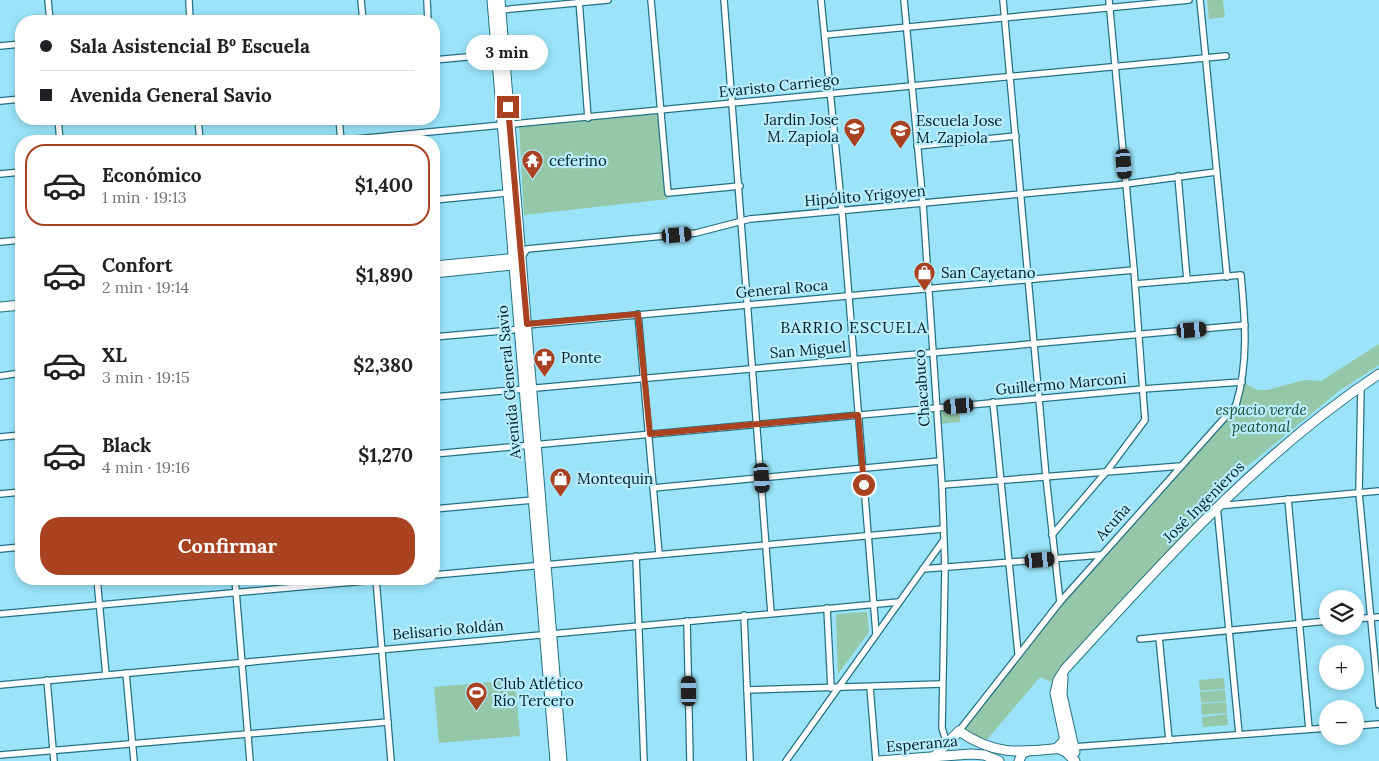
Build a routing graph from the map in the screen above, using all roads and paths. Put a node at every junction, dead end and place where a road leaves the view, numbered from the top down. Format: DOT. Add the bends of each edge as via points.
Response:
graph roads {
  1 [pos="48,0"];
  2 [pos="189,0"];
  3 [pos="361,0"];
  4 [pos="427,0"];
  5 [pos="492,0"];
  6 [pos="500,0"];
  7 [pos="608,0"];
  8 [pos="652,0"];
  9 [pos="724,0"];
  10 [pos="821,0"];
  11 [pos="904,0"];
  12 [pos="1003,0"];
  13 [pos="1109,0"];
  14 [pos="1189,0"];
  15 [pos="1200,0"];
  16 [pos="579,1"];
  17 [pos="1110,8"];
  18 [pos="501,10"];
  19 [pos="49,15"];
  20 [pos="190,15"];
  21 [pos="362,15"];
  22 [pos="428,15"];
  23 [pos="1005,16"];
  24 [pos="907,27"];
  25 [pos="824,35"];
  26 [pos="15,45"];
  27 [pos="0,46"];
  28 [pos="500,54"];
  29 [pos="1226,56"];
  30 [pos="1205,58"];
  31 [pos="440,59"];
  32 [pos="1116,67"];
  33 [pos="1011,78"];
  34 [pos="912,86"];
  35 [pos="830,94"];
  36 [pos="15,100"];
  37 [pos="0,101"];
  38 [pos="732,103"];
  39 [pos="661,111"];
  40 [pos="588,118"];
  41 [pos="505,125"];
  42 [pos="402,135"];
  43 [pos="1016,136"];
  44 [pos="917,146"];
  45 [pos="1216,172"];
  46 [pos="15,173"];
  47 [pos="0,174"];
  48 [pos="1178,176"];
  49 [pos="1126,183"];
  50 [pos="740,186"];
  51 [pos="506,193"];
  52 [pos="1021,195"];
  53 [pos="440,199"];
  54 [pos="923,204"];
  55 [pos="842,211"];
  56 [pos="742,220"];
  57 [pos="15,241"];
  58 [pos="0,242"];
  59 [pos="516,261"];
  60 [pos="440,266"];
  61 [pos="1134,270"];
  62 [pos="440,271"];
  63 [pos="1227,277"];
  64 [pos="1029,279"];
  65 [pos="1187,280"];
  66 [pos="1135,284"];
  67 [pos="929,288"];
  68 [pos="849,296"];
  69 [pos="749,305"];
  70 [pos="15,306"];
  71 [pos="0,307"];
  72 [pos="15,312"];
  73 [pos="0,313"];
  74 [pos="638,314"];
  75 [pos="1245,325"];
  76 [pos="523,327"];
  77 [pos="1138,334"];
  78 [pos="440,335"];
  79 [pos="1033,344"];
  80 [pos="932,352"];
  81 [pos="854,359"];
  82 [pos="753,368"];
  83 [pos="15,374"];
  84 [pos="1379,374"];
  85 [pos="0,376"];
  86 [pos="644,377"];
  87 [pos="1242,382"];
  88 [pos="1361,386"];
  89 [pos="528,387"];
  90 [pos="1143,389"];
  91 [pos="440,396"];
  92 [pos="1038,398"];
  93 [pos="993,402"];
  94 [pos="937,408"];
  95 [pos="858,415"];
  96 [pos="757,424"];
  97 [pos="650,434"];
  98 [pos="15,436"];
  99 [pos="0,437"];
  100 [pos="533,444"];
  101 [pos="440,453"];
  102 [pos="940,461"];
  103 [pos="1181,466"];
  104 [pos="862,468"];
  105 [pos="1106,471"];
  106 [pos="1046,477"];
  107 [pos="762,478"];
  108 [pos="1001,481"];
  109 [pos="942,485"];
  110 [pos="653,488"];
  111 [pos="1379,491"];
  112 [pos="15,493"];
  113 [pos="1360,493"];
  114 [pos="0,494"];
  115 [pos="1288,499"];
  116 [pos="533,500"];
  117 [pos="1217,506"];
  118 [pos="440,508"];
  119 [pos="943,529"];
  120 [pos="868,535"];
  121 [pos="1052,535"];
  122 [pos="943,541"];
  123 [pos="766,543"];
  124 [pos="15,548"];
  125 [pos="0,549"];
  126 [pos="659,554"];
  127 [pos="1102,555"];
  128 [pos="636,556"];
  129 [pos="1055,559"];
  130 [pos="1009,563"];
  131 [pos="543,565"];
  132 [pos="923,569"];
  133 [pos="945,569"];
  134 [pos="440,574"];
  135 [pos="98,585"];
  136 [pos="235,585"];
  137 [pos="311,585"];
  138 [pos="377,585"];
  139 [pos="236,592"];
  140 [pos="899,602"];
  141 [pos="1060,602"];
  142 [pos="873,604"];
  143 [pos="100,605"];
  144 [pos="828,608"];
  145 [pos="771,613"];
  146 [pos="0,614"];
  147 [pos="744,615"];
  148 [pos="1370,617"];
  149 [pos="1379,617"];
  150 [pos="1364,618"];
  151 [pos="687,621"];
  152 [pos="1319,622"];
  153 [pos="1300,624"];
  154 [pos="638,625"];
  155 [pos="1229,630"];
  156 [pos="876,633"];
  157 [pos="548,634"];
  158 [pos="1159,637"];
  159 [pos="1140,639"];
  160 [pos="382,649"];
  161 [pos="1018,653"];
  162 [pos="242,662"];
  163 [pos="1065,670"];
  164 [pos="126,673"];
  165 [pos="106,675"];
  166 [pos="47,680"];
  167 [pos="0,684"];
  168 [pos="942,684"];
  169 [pos="870,687"];
  170 [pos="830,688"];
  171 [pos="839,688"];
  172 [pos="747,690"];
  173 [pos="1379,705"];
  174 [pos="388,722"];
  175 [pos="1379,724"];
  176 [pos="1364,725"];
  177 [pos="1319,728"];
  178 [pos="1309,729"];
  179 [pos="962,733"];
  180 [pos="248,734"];
  181 [pos="1239,734"];
  182 [pos="1169,740"];
  183 [pos="133,744"];
  184 [pos="946,744"];
  185 [pos="1073,747"];
  186 [pos="1057,748"];
  187 [pos="53,751"];
  188 [pos="1027,751"];
  189 [pos="0,756"];
  190 [pos="947,757"];
  191 [pos="54,761"];
  192 [pos="134,761"];
  193 [pos="250,761"];
  194 [pos="391,761"];
  195 [pos="555,761"];
  196 [pos="562,761"];
  197 [pos="644,761"];
  198 [pos="690,761"];
  199 [pos="750,761"];
  200 [pos="786,761"];
  201 [pos="877,761"];
  202 [pos="1000,761"];
  203 [pos="1018,761"];
  204 [pos="1077,761"];
  1 -- 19 [label="street"];
  2 -- 20 [label="street"];
  3 -- 21 [label="street"];
  4 -- 22 [label="street"];
  5 -- 28 [label="main road, Avenida General Savio"];
  6 -- 18 [label="main road, Avenida General Savio"];
  7 -- 16 [label="street"];
  8 -- 39 [label="street"];
  9 -- 38 [label="street"];
  10 -- 25 [label="street"];
  11 -- 24 [label="street, Chacabuco"];
  12 -- 23 [label="street"];
  13 -- 17 [label="street"];
  14 -- 17 [label="street"];
  15 -- 30 [label="street"];
  16 -- 18 [label="street"];
  16 -- 40 [label="street"];
  17 -- 23 [label="street"];
  17 -- 32 [label="street"];
  18 -- 28 [label="main road, Avenida General Savio"];
  23 -- 24 [label="street"];
  23 -- 33 [label="street"];
  24 -- 25 [label="street"];
  24 -- 34 [label="street, Chacabuco"];
  25 -- 35 [label="street"];
  26 -- 27 [label="street"];
  28 -- 31 [label="street"];
  28 -- 41 [label="main road, Avenida General Savio"];
  29 -- 30 [label="street, Evaristo Carriego"];
  30 -- 32 [label="street, Evaristo Carriego"];
  30 -- 45 [label="street"];
  32 -- 33 [label="street, Evaristo Carriego"];
  32 -- 49 [label="street"];
  33 -- 34 [label="street, Evaristo Carriego"];
  33 -- 43 [label="street"];
  34 -- 35 [label="street, Evaristo Carriego"];
  34 -- 44 [label="street, Chacabuco"];
  35 -- 38 [label="street, Evaristo Carriego"];
  35 -- 55 [label="street"];
  36 -- 37 [label="street"];
  38 -- 39 [label="street, Evaristo Carriego"];
  38 -- 50 [label="street"];
  39 -- 40 [label="street, Evaristo Carriego"];
  39 -- 50 [label="street" via="668,192"];
  40 -- 41 [label="street, Evaristo Carriego"];
  41 -- 42 [label="street, Evaristo Carriego"];
  41 -- 51 [label="main road, Avenida General Savio"];
  41 -- 59 [label="main road, Avenida General Savio"];
  43 -- 44 [label="street"];
  43 -- 52 [label="street"];
  44 -- 54 [label="street, Chacabuco"];
  45 -- 48 [label="street, Hipólito Yrigoyen"];
  45 -- 63 [label="street"];
  46 -- 47 [label="street"];
  48 -- 49 [label="street, Hipólito Yrigoyen"];
  48 -- 65 [label="street"];
  49 -- 52 [label="street, Hipólito Yrigoyen"];
  49 -- 61 [label="street"];
  50 -- 56 [label="street"];
  51 -- 53 [label="street"];
  51 -- 59 [label="main road, Avenida General Savio"];
  52 -- 54 [label="street, Hipólito Yrigoyen"];
  52 -- 64 [label="street"];
  54 -- 55 [label="street, Hipólito Yrigoyen"];
  54 -- 67 [label="street, Chacabuco"];
  55 -- 56 [label="street, Hipólito Yrigoyen"];
  55 -- 68 [label="street"];
  56 -- 59 [label="street, Hipólito Yrigoyen" via="696,233 527,250"];
  56 -- 69 [label="street"];
  57 -- 58 [label="street"];
  59 -- 60 [label="main road"];
  59 -- 62 [label="main road"];
  59 -- 76 [label="main road, Avenida General Savio"];
  61 -- 64 [label="street, General Roca"];
  61 -- 66 [label="street"];
  63 -- 65 [label="street"];
  63 -- 75 [label="street, Acuña" via="1241,275"];
  64 -- 67 [label="street, General Roca"];
  64 -- 79 [label="street"];
  65 -- 66 [label="street"];
  66 -- 77 [label="street"];
  67 -- 68 [label="street, General Roca"];
  67 -- 80 [label="street, Chacabuco"];
  68 -- 69 [label="street, General Roca"];
  68 -- 81 [label="street"];
  69 -- 74 [label="street, General Roca"];
  69 -- 82 [label="street"];
  70 -- 71 [label="main road"];
  72 -- 73 [label="main road"];
  74 -- 76 [label="street, General Roca"];
  74 -- 86 [label="street"];
  75 -- 77 [label="street, San Miguel"];
  75 -- 87 [label="street, Acuña"];
  76 -- 78 [label="street, General Roca"];
  76 -- 89 [label="main road, Avenida General Savio"];
  77 -- 79 [label="street, San Miguel"];
  77 -- 90 [label="street"];
  79 -- 80 [label="street, San Miguel"];
  79 -- 92 [label="street"];
  80 -- 81 [label="street, San Miguel"];
  80 -- 94 [label="street, Chacabuco"];
  81 -- 82 [label="street, San Miguel"];
  81 -- 95 [label="street"];
  82 -- 86 [label="street, San Miguel"];
  82 -- 96 [label="street"];
  83 -- 85 [label="street"];
  84 -- 88 [label="main road, José Ingenieros"];
  86 -- 89 [label="street, San Miguel"];
  86 -- 97 [label="street"];
  87 -- 90 [label="street, Guillermo Marconi"];
  87 -- 103 [label="street, Acuña" via="1233,410"];
  88 -- 113 [label="street"];
  88 -- 117 [label="main road, José Ingenieros" via="1276,451"];
  89 -- 91 [label="street, San Miguel"];
  89 -- 100 [label="main road, Avenida General Savio"];
  90 -- 92 [label="street, Guillermo Marconi"];
  90 -- 105 [label="street" via="1145,420"];
  92 -- 93 [label="street, Guillermo Marconi"];
  92 -- 106 [label="street"];
  93 -- 94 [label="street, Guillermo Marconi"];
  93 -- 108 [label="street"];
  94 -- 95 [label="street, Guillermo Marconi"];
  94 -- 102 [label="street, Chacabuco"];
  95 -- 96 [label="street, Guillermo Marconi"];
  95 -- 104 [label="street"];
  96 -- 97 [label="street, Guillermo Marconi"];
  96 -- 107 [label="street"];
  97 -- 100 [label="street, Guillermo Marconi"];
  97 -- 110 [label="street"];
  98 -- 99 [label="street"];
  100 -- 101 [label="street, Guillermo Marconi"];
  100 -- 116 [label="main road, Avenida General Savio"];
  100 -- 131 [label="main road, Avenida General Savio"];
  102 -- 104 [label="street"];
  102 -- 109 [label="street, Chacabuco"];
  103 -- 105 [label="street"];
  103 -- 127 [label="street, Acuña"];
  104 -- 107 [label="street"];
  104 -- 120 [label="street"];
  105 -- 106 [label="street"];
  105 -- 121 [label="street"];
  106 -- 108 [label="street"];
  106 -- 121 [label="street"];
  107 -- 110 [label="street"];
  107 -- 123 [label="street"];
  108 -- 109 [label="street"];
  108 -- 130 [label="street"];
  109 -- 119 [label="street, Chacabuco"];
  110 -- 126 [label="street"];
  111 -- 113 [label="street"];
  112 -- 114 [label="street"];
  113 -- 115 [label="street"];
  113 -- 148 [label="street"];
  115 -- 117 [label="street"];
  115 -- 153 [label="street"];
  116 -- 118 [label="street"];
  116 -- 131 [label="main road, Avenida General Savio"];
  117 -- 155 [label="street"];
  117 -- 163 [label="main road, José Ingenieros"];
  119 -- 120 [label="street"];
  119 -- 122 [label="street, Chacabuco"];
  120 -- 123 [label="street"];
  120 -- 142 [label="street"];
  121 -- 129 [label="street"];
  122 -- 132 [label="street"];
  122 -- 133 [label="street, Chacabuco"];
  123 -- 126 [label="street"];
  123 -- 145 [label="street"];
  124 -- 125 [label="street"];
  126 -- 128 [label="street"];
  127 -- 129 [label="street"];
  127 -- 141 [label="street, Acuña"];
  128 -- 131 [label="street"];
  128 -- 154 [label="street"];
  129 -- 130 [label="street"];
  129 -- 141 [label="street"];
  130 -- 133 [label="street"];
  130 -- 161 [label="street"];
  131 -- 134 [label="street"];
  131 -- 157 [label="main road, Avenida General Savio"];
  132 -- 133 [label="street"];
  132 -- 140 [label="street"];
  133 -- 168 [label="street, Chacabuco"];
  135 -- 143 [label="street"];
  136 -- 139 [label="street"];
  137 -- 139 [label="street"];
  138 -- 160 [label="street"];
  139 -- 143 [label="street"];
  139 -- 162 [label="street"];
  140 -- 142 [label="street, Belisario Roldán"];
  140 -- 156 [label="street"];
  141 -- 161 [label="street, Acuña"];
  142 -- 144 [label="street, Belisario Roldán"];
  142 -- 156 [label="street"];
  143 -- 146 [label="street"];
  143 -- 165 [label="street"];
  144 -- 145 [label="street, Belisario Roldán"];
  144 -- 170 [label="street"];
  145 -- 147 [label="street, Belisario Roldán"];
  147 -- 151 [label="street, Belisario Roldán"];
  147 -- 172 [label="street"];
  148 -- 149 [label="street"];
  148 -- 150 [label="street"];
  148 -- 173 [label="street"];
  151 -- 154 [label="street, Belisario Roldán"];
  151 -- 198 [label="street"];
  152 -- 153 [label="street"];
  153 -- 155 [label="street"];
  153 -- 178 [label="street"];
  154 -- 157 [label="street, Belisario Roldán"];
  154 -- 197 [label="street"];
  155 -- 158 [label="street"];
  155 -- 181 [label="street"];
  156 -- 171 [label="street"];
  157 -- 160 [label="street, Belisario Roldán"];
  157 -- 195 [label="main road, Avenida General Savio"];
  157 -- 196 [label="main road, Avenida General Savio"];
  158 -- 159 [label="street"];
  158 -- 182 [label="street"];
  160 -- 162 [label="street, Belisario Roldán"];
  160 -- 174 [label="street"];
  161 -- 179 [label="street, Acuña"];
  162 -- 164 [label="street, Belisario Roldán"];
  162 -- 180 [label="street"];
  163 -- 185 [label="main road" via="1061,687"];
  163 -- 186 [label="main road, José Ingenieros" via="1055,686 1064,736 1064,741"];
  164 -- 165 [label="street, Belisario Roldán"];
  164 -- 183 [label="street"];
  165 -- 166 [label="street, Belisario Roldán"];
  166 -- 167 [label="street, Belisario Roldán"];
  166 -- 187 [label="street"];
  168 -- 169 [label="street"];
  168 -- 184 [label="street, Chacabuco" via="942,728"];
  169 -- 171 [label="street"];
  169 -- 201 [label="street"];
  170 -- 171 [label="street"];
  170 -- 172 [label="street"];
  171 -- 200 [label="street"];
  172 -- 199 [label="street"];
  174 -- 180 [label="street"];
  174 -- 194 [label="street"];
  175 -- 176 [label="street"];
  177 -- 178 [label="street"];
  178 -- 181 [label="street"];
  179 -- 184 [label="main road, Acuña"];
  179 -- 188 [label="main road, Esperanza" via="994,749"];
  179 -- 190 [label="main road" via="966,743"];
  180 -- 183 [label="street"];
  180 -- 193 [label="street"];
  181 -- 182 [label="street"];
  182 -- 185 [label="street"];
  183 -- 187 [label="street"];
  183 -- 192 [label="street"];
  184 -- 190 [label="main road, Acuña"];
  184 -- 190 [label="main road"];
  185 -- 186 [label="main road, Esperanza"];
  185 -- 204 [label="main road"];
  186 -- 188 [label="main road, Esperanza"];
  186 -- 204 [label="main road"];
  187 -- 189 [label="street"];
  187 -- 191 [label="street"];
  188 -- 203 [label="main road"];
  190 -- 201 [label="main road, Esperanza"];
  190 -- 202 [label="main road, Esperanza" via="984,755"];
}
